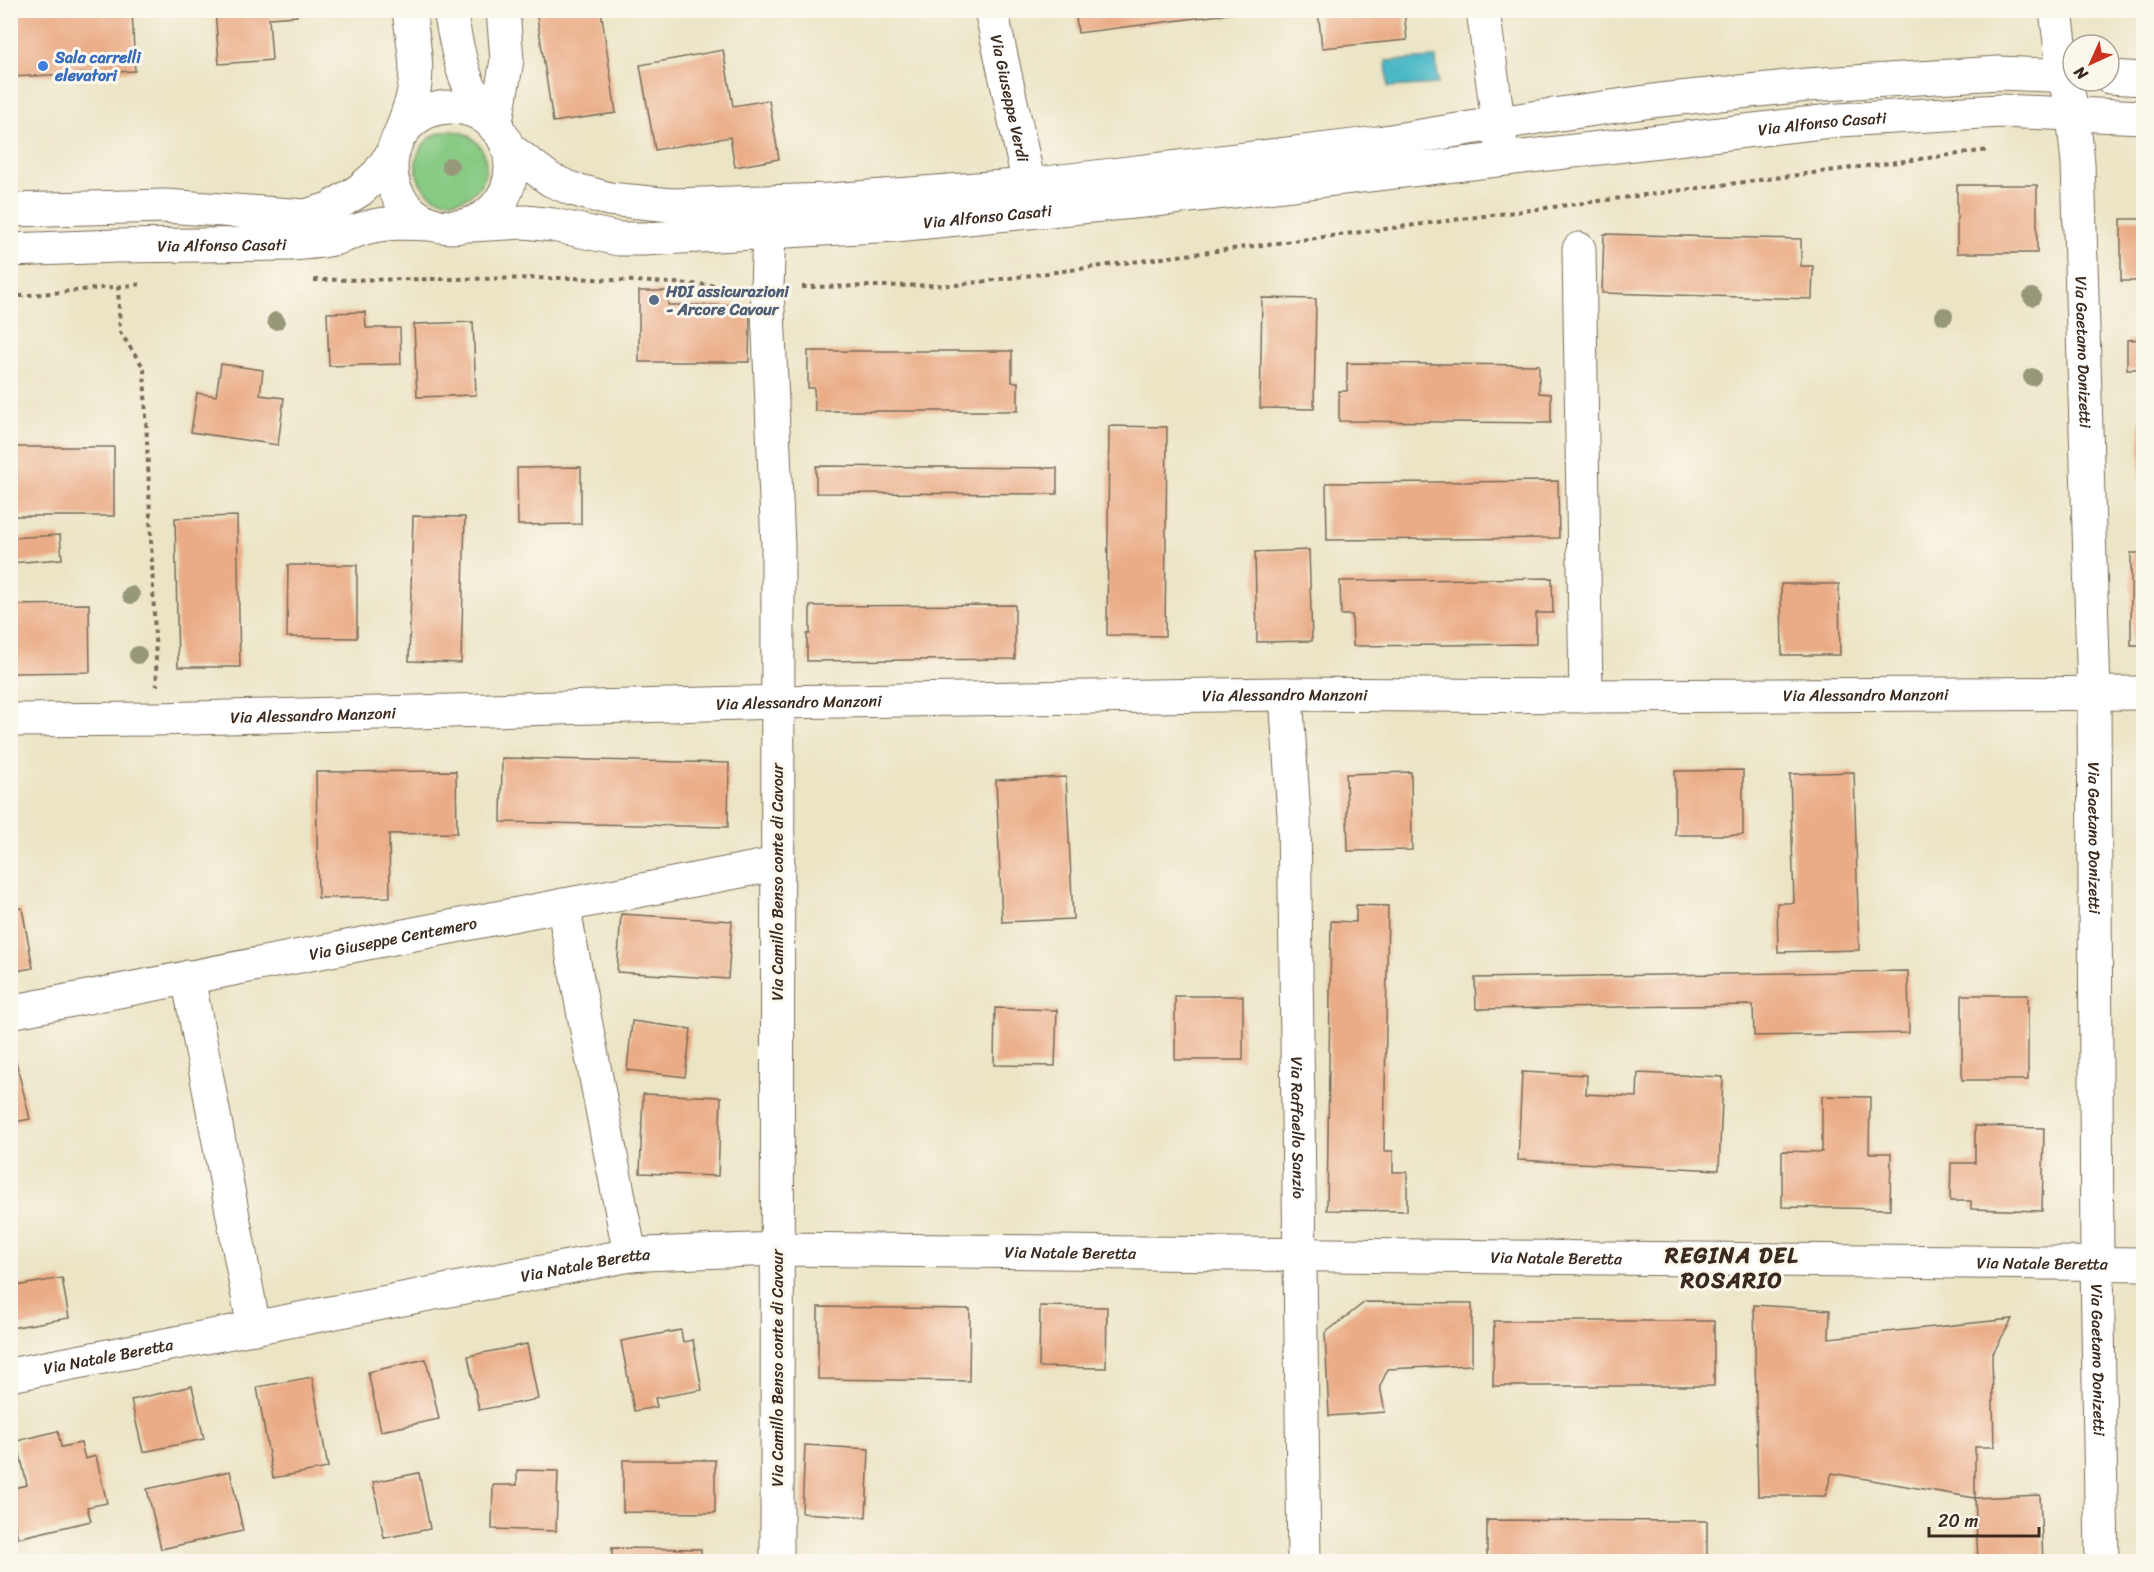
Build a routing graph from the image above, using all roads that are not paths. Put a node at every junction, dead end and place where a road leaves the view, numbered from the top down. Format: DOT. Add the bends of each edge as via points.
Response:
graph roads {
  1 [pos="409,10"];
  2 [pos="450,10"];
  3 [pos="502,10"];
  4 [pos="991,10"];
  5 [pos="1483,10"];
  6 [pos="2056,10"];
  7 [pos="2061,38"];
  8 [pos="2061,76"];
  9 [pos="2121,77"];
  10 [pos="2144,78"];
  11 [pos="2070,93"];
  12 [pos="2073,114"];
  13 [pos="2144,117"];
  14 [pos="1498,123"];
  15 [pos="502,137"];
  16 [pos="396,145"];
  17 [pos="1503,158"];
  18 [pos="1029,185"];
  19 [pos="10,210"];
  20 [pos="770,217"];
  21 [pos="430,224"];
  22 [pos="471,225"];
  23 [pos="1580,249"];
  24 [pos="10,250"];
  25 [pos="2094,693"];
  26 [pos="2144,693"];
  27 [pos="1286,694"];
  28 [pos="1586,696"];
  29 [pos="777,702"];
  30 [pos="10,720"];
  31 [pos="777,864"];
  32 [pos="563,905"];
  33 [pos="188,977"];
  34 [pos="10,1012"];
  35 [pos="778,1249"];
  36 [pos="630,1255"];
  37 [pos="1301,1256"];
  38 [pos="2097,1263"];
  39 [pos="2144,1264"];
  40 [pos="254,1328"];
  41 [pos="10,1375"];
  42 [pos="777,1562"];
  43 [pos="1304,1562"];
  44 [pos="2102,1562"];
  1 -- 16 [label="street" via="415,81"];
  2 -- 15 [label="street" via="466,80 481,110"];
  3 -- 15 [label="street" via="507,60"];
  4 -- 18 [label="street, Via Giuseppe Verdi"];
  5 -- 14 [label="street"];
  6 -- 7 [label="street, Via Gaetano Donizetti"];
  8 -- 14 [label="street, Via Alfonso Casati" via="1999,73 1807,84"];
  9 -- 10 [label="street"];
  11 -- 12 [label="street, Via Gaetano Donizetti"];
  12 -- 13 [label="street, Via Alfonso Casati"];
  12 -- 17 [label="street, Via Alfonso Casati" via="2001,111 1851,119"];
  12 -- 25 [label="street, Via Gaetano Donizetti"];
  14 -- 17 [label="street"];
  14 -- 18 [label="street, Via Alfonso Casati" via="1378,143"];
  15 -- 16 [label="street" via="487,119 472,110 444,107 416,118"];
  15 -- 20 [label="street, Via Alfonso Casati" via="551,180 572,189 609,199"];
  15 -- 22 [label="street" via="511,171 505,195 491,213"];
  16 -- 19 [label="street, Via Alfonso Casati" via="378,174 360,190 329,208 305,216 166,206"];
  16 -- 21 [label="street" via="391,178 398,197 413,214"];
  17 -- 20 [label="street, Via Alfonso Casati" via="1142,202 896,225"];
  18 -- 20 [label="street, Via Alfonso Casati" via="928,194"];
  20 -- 22 [label="street, Via Alfonso Casati" via="666,238 619,239 553,225"];
  20 -- 29 [label="street, Via Camillo Benso conte di Cavour" via="767,287 778,546"];
  21 -- 22 [label="street" via="451,228"];
  21 -- 24 [label="street, Via Alfonso Casati" via="385,224 314,243"];
  23 -- 28 [label="street"];
  25 -- 26 [label="street, Via Alessandro Manzoni"];
  25 -- 28 [label="street, Via Alessandro Manzoni"];
  25 -- 38 [label="street, Via Gaetano Donizetti"];
  27 -- 28 [label="street, Via Alessandro Manzoni"];
  27 -- 29 [label="street, Via Alessandro Manzoni"];
  27 -- 37 [label="street, Via Raffaello Sanzio" via="1294,816"];
  29 -- 30 [label="street, Via Alessandro Manzoni"];
  29 -- 31 [label="street, Via Camillo Benso conte di Cavour"];
  31 -- 32 [label="street, Via Giuseppe Centemero"];
  31 -- 35 [label="street, Via Camillo Benso conte di Cavour"];
  32 -- 33 [label="street, Via Giuseppe Centemero"];
  32 -- 36 [label="street"];
  33 -- 34 [label="street, Via Giuseppe Centemero"];
  33 -- 40 [label="street"];
  35 -- 36 [label="street, Via Natale Beretta"];
  35 -- 37 [label="street, Via Natale Beretta"];
  35 -- 42 [label="street, Via Camillo Benso conte di Cavour"];
  36 -- 40 [label="street, Via Natale Beretta"];
  37 -- 38 [label="street, Via Natale Beretta"];
  37 -- 43 [label="street, Via Raffaello Sanzio"];
  38 -- 39 [label="street, Via Natale Beretta"];
  38 -- 44 [label="street, Via Gaetano Donizetti"];
  40 -- 41 [label="street, Via Natale Beretta"];
}
